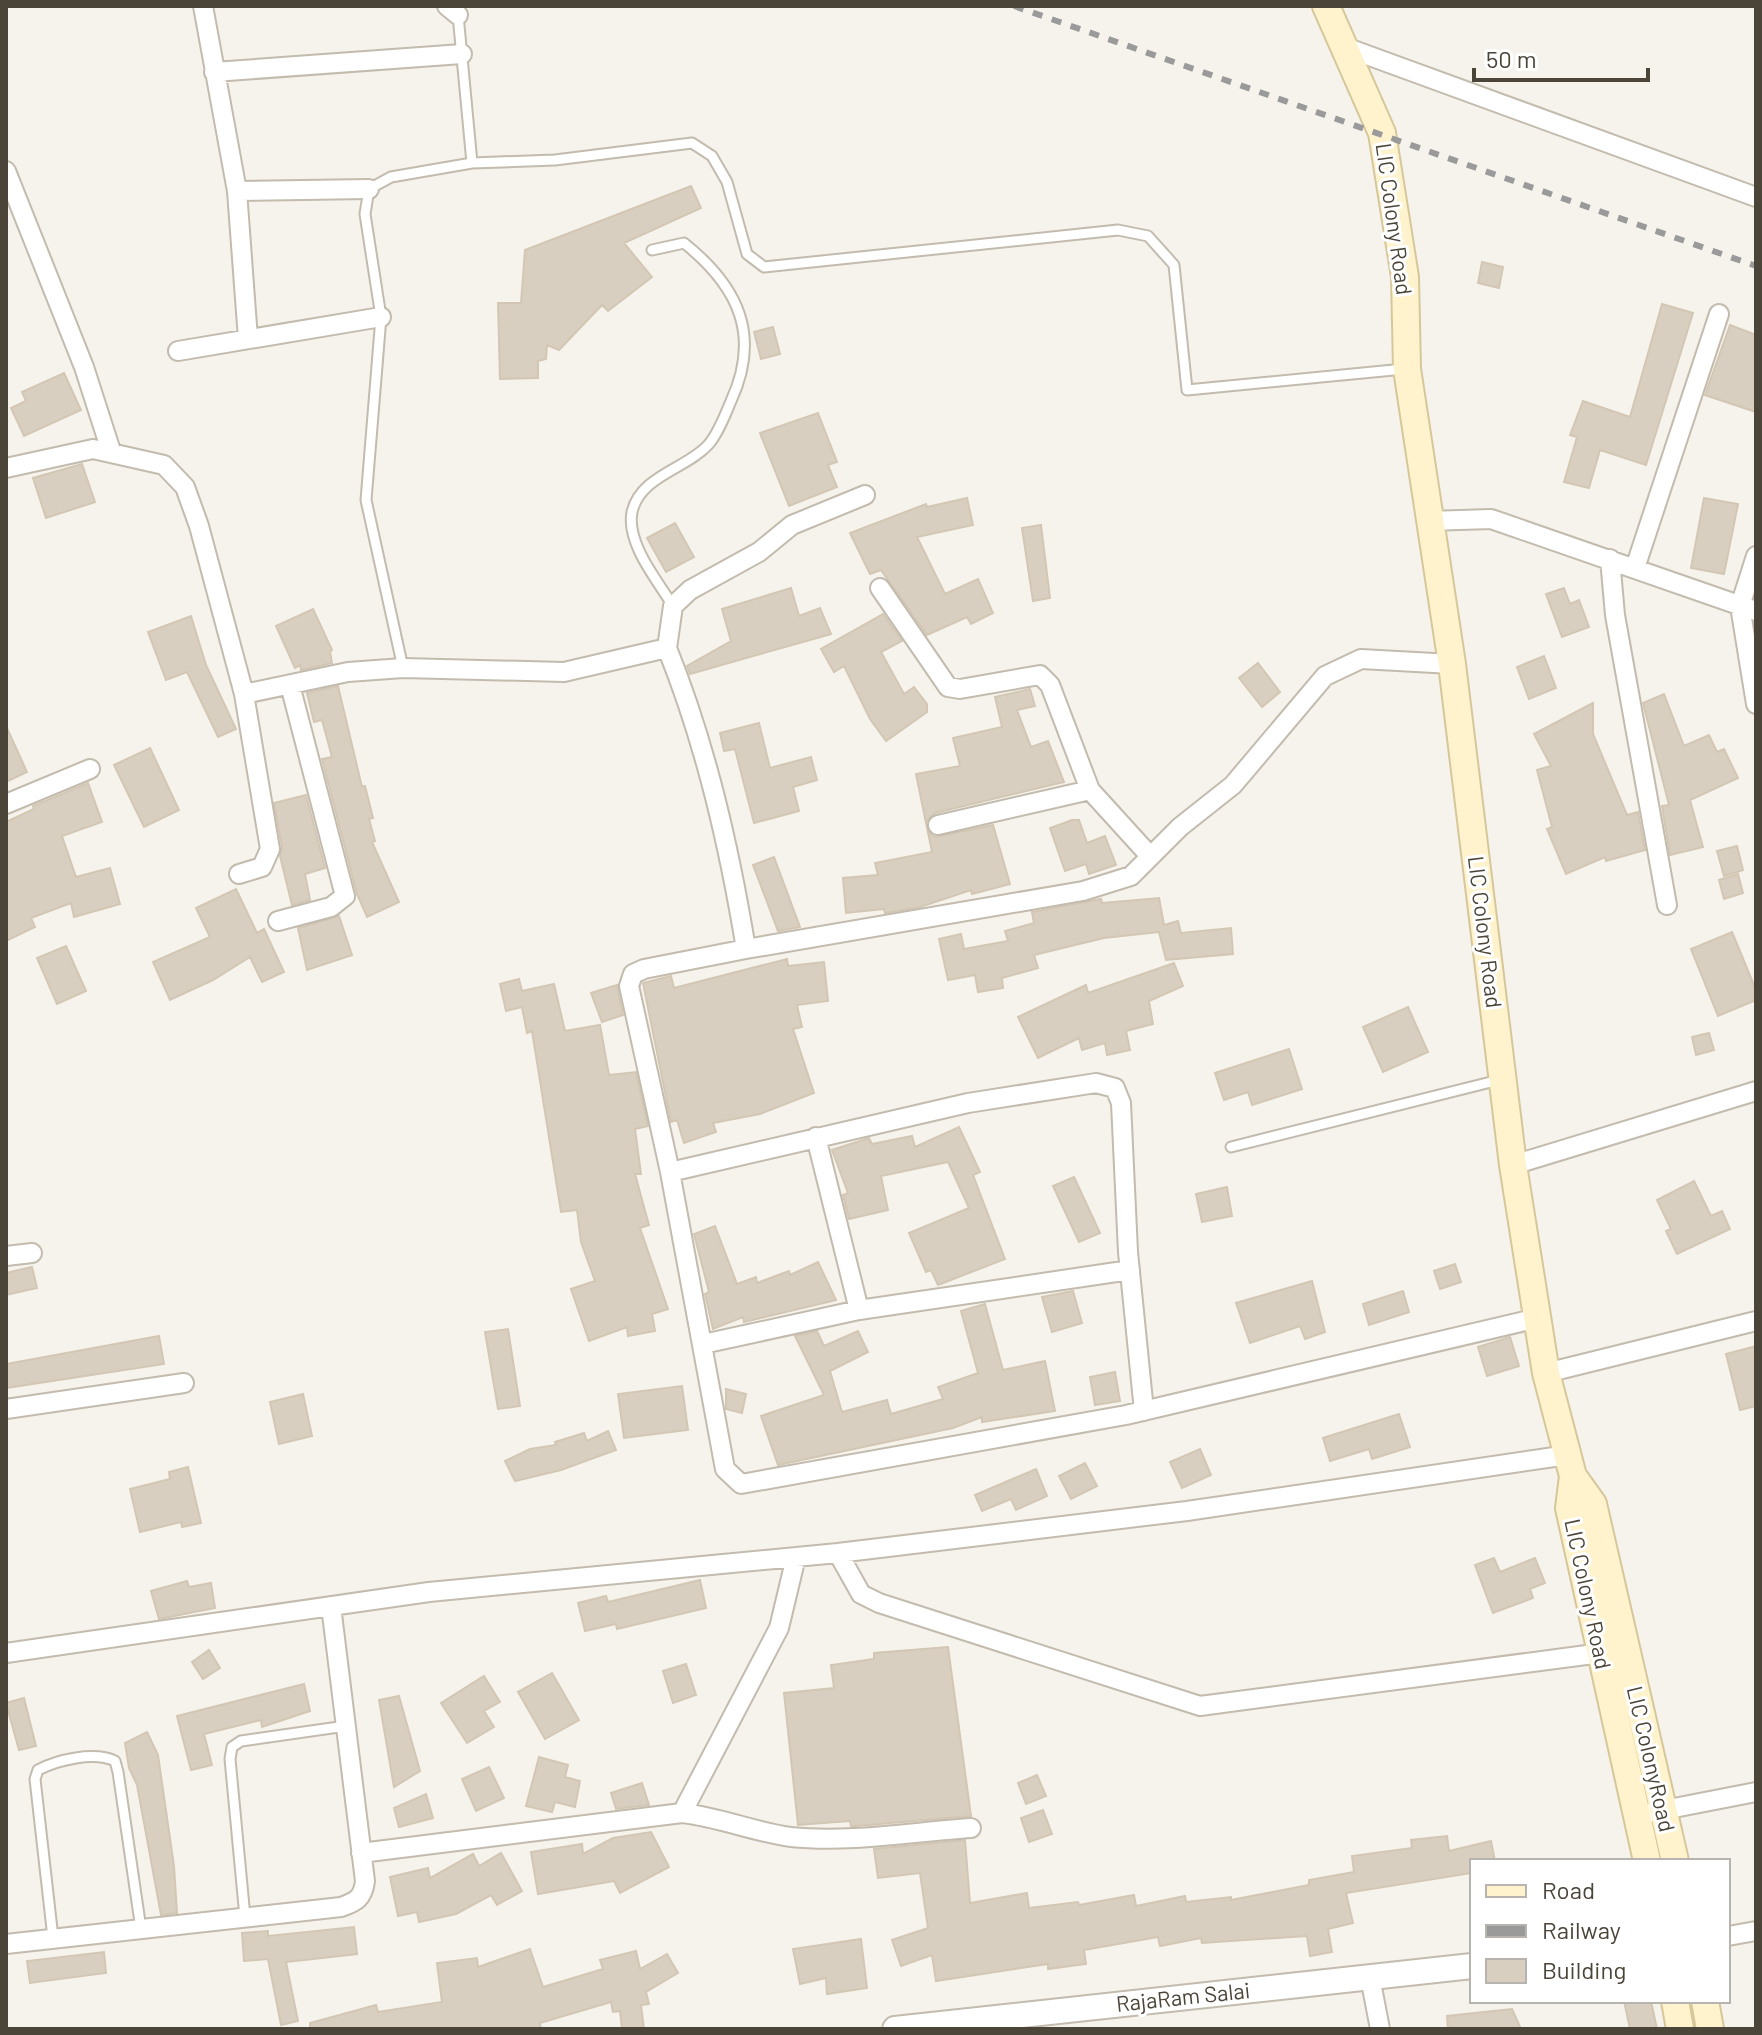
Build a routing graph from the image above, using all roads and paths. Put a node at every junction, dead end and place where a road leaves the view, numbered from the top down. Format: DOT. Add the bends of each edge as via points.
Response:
graph roads {
  1 [pos="203,6"];
  2 [pos="1326,6"];
  3 [pos="452,10"];
  4 [pos="1345,47"];
  5 [pos="462,54"];
  6 [pos="214,72"];
  7 [pos="472,163"];
  8 [pos="6,171"];
  9 [pos="369,189"];
  10 [pos="237,191"];
  11 [pos="1756,197"];
  12 [pos="652,250"];
  13 [pos="1719,314"];
  14 [pos="381,317"];
  15 [pos="248,339"];
  16 [pos="178,351"];
  17 [pos="1407,369"];
  18 [pos="111,451"];
  19 [pos="6,468"];
  20 [pos="865,495"];
  21 [pos="1428,521"];
  22 [pos="1756,556"];
  23 [pos="1610,559"];
  24 [pos="1635,568"];
  25 [pos="880,588"];
  26 [pos="673,606"];
  27 [pos="1748,609"];
  28 [pos="667,648"];
  29 [pos="1452,664"];
  30 [pos="403,668"];
  31 [pos="290,685"];
  32 [pos="244,694"];
  33 [pos="1756,704"];
  34 [pos="90,769"];
  35 [pos="1090,790"];
  36 [pos="6,804"];
  37 [pos="938,825"];
  38 [pos="1150,856"];
  39 [pos="239,874"];
  40 [pos="1667,905"];
  41 [pos="278,921"];
  42 [pos="746,949"];
  43 [pos="1503,1079"];
  44 [pos="1756,1091"];
  45 [pos="816,1137"];
  46 [pos="1231,1147"];
  47 [pos="1513,1165"];
  48 [pos="670,1172"];
  49 [pos="32,1253"];
  50 [pos="6,1256"];
  51 [pos="1130,1270"];
  52 [pos="859,1310"];
  53 [pos="1538,1318"];
  54 [pos="1756,1321"];
  55 [pos="703,1344"];
  56 [pos="1546,1373"];
  57 [pos="184,1383"];
  58 [pos="6,1409"];
  59 [pos="1144,1411"];
  60 [pos="1571,1466"];
  61 [pos="838,1553"];
  62 [pos="796,1557"];
  63 [pos="331,1606"];
  64 [pos="1613,1651"];
  65 [pos="6,1653"];
  66 [pos="346,1726"];
  67 [pos="1756,1792"];
  68 [pos="1651,1812"];
  69 [pos="682,1813"];
  70 [pos="971,1828"];
  71 [pos="361,1853"];
  72 [pos="1647,1859"];
  73 [pos="1674,1859"];
  74 [pos="245,1917"];
  75 [pos="141,1929"];
  76 [pos="1756,1931"];
  77 [pos="1730,1936"];
  78 [pos="53,1938"];
  79 [pos="6,1944"];
  80 [pos="1470,1966"];
  81 [pos="1370,1977"];
  82 [pos="1675,2003"];
  83 [pos="1705,2003"];
  84 [pos="895,2029"];
  85 [pos="1380,2029"];
  86 [pos="1680,2029"];
  87 [pos="1710,2029"];
  1 -- 6 [label="street"];
  2 -- 4 [label="main road, LIC Colony Road"];
  3 -- 5 [label="lane"];
  4 -- 11 [label="street"];
  4 -- 17 [label="main road, LIC Colony Road" via="1382,133 1405,277"];
  5 -- 6 [label="street"];
  5 -- 7 [label="lane"];
  6 -- 10 [label="street"];
  7 -- 9 [label="lane" via="391,177"];
  7 -- 17 [label="lane" via="555,160 692,143 712,156 727,182 747,254 764,267 1118,230 1148,236 1174,265 1187,390"];
  8 -- 18 [label="street" via="84,367"];
  9 -- 10 [label="street"];
  9 -- 14 [label="lane" via="365,214"];
  10 -- 15 [label="street"];
  12 -- 26 [label="lane" via="684,243 714,267 747,335 745,371 708,445 650,486 632,513 641,553"];
  13 -- 24 [label="street"];
  14 -- 15 [label="street"];
  14 -- 30 [label="lane" via="366,500"];
  15 -- 16 [label="street"];
  17 -- 21 [label="main road, LIC Colony Road"];
  18 -- 19 [label="street" via="93,449"];
  18 -- 32 [label="street" via="164,465 185,487"];
  20 -- 26 [label="street" via="792,525"];
  21 -- 23 [label="street" via="1491,519"];
  21 -- 29 [label="main road, LIC Colony Road"];
  22 -- 27 [label="street"];
  23 -- 24 [label="street"];
  23 -- 40 [label="street" via="1615,615"];
  24 -- 27 [label="street"];
  25 -- 35 [label="street" via="948,687 1040,675 1050,685"];
  26 -- 28 [label="street"];
  27 -- 33 [label="street"];
  28 -- 30 [label="street" via="564,672"];
  28 -- 42 [label="street" via="695,717"];
  29 -- 38 [label="street" via="1361,659 1325,676 1233,785"];
  29 -- 43 [label="main road, LIC Colony Road"];
  30 -- 31 [label="street" via="348,672"];
  31 -- 32 [label="street"];
  31 -- 41 [label="street" via="345,896 331,907"];
  32 -- 39 [label="street" via="270,849 262,867"];
  34 -- 36 [label="street"];
  35 -- 37 [label="street"];
  35 -- 38 [label="street"];
  38 -- 42 [label="street" via="1131,876 1083,891"];
  42 -- 48 [label="street" via="633,974 629,986"];
  43 -- 46 [label="lane"];
  43 -- 47 [label="main road, LIC Colony Road"];
  44 -- 47 [label="street"];
  45 -- 48 [label="street"];
  45 -- 51 [label="street" via="968,1103 1096,1083 1115,1088 1121,1103"];
  45 -- 52 [label="street"];
  47 -- 53 [label="main road, LIC Colony Road"];
  48 -- 55 [label="street"];
  49 -- 50 [label="street"];
  51 -- 52 [label="street"];
  51 -- 59 [label="street"];
  52 -- 55 [label="street"];
  53 -- 56 [label="main road, LIC Colony Road"];
  53 -- 59 [label="street"];
  54 -- 56 [label="street"];
  55 -- 59 [label="street" via="725,1469 741,1484"];
  56 -- 60 [label="main road, LIC Colony Road"];
  57 -- 58 [label="street"];
  60 -- 61 [label="street"];
  60 -- 64 [label="main road, LIC ColonyRoad" via="1593,1504"];
  61 -- 62 [label="street"];
  61 -- 64 [label="street" via="861,1594 879,1603 1200,1706"];
  62 -- 63 [label="street"];
  62 -- 69 [label="street" via="779,1628"];
  63 -- 65 [label="street"];
  63 -- 66 [label="street"];
  64 -- 68 [label="main road, LIC ColonyRoad"];
  66 -- 71 [label="street"];
  66 -- 74 [label="lane" via="241,1741 232,1747"];
  67 -- 68 [label="street"];
  68 -- 72 [label="main road"];
  68 -- 73 [label="main road, LIC ColonyRoad"];
  69 -- 70 [label="street" via="816,1838"];
  69 -- 71 [label="street"];
  71 -- 74 [label="street" via="364,1893 356,1902"];
  74 -- 75 [label="street"];
  75 -- 78 [label="street"];
  75 -- 78 [label="lane" via="118,1772 115,1761 97,1756 47,1765 35,1779"];
  76 -- 77 [label="street"];
  78 -- 79 [label="street"];
  80 -- 81 [label="street, RajaRam Salai"];
  81 -- 84 [label="street, RajaRam Salai"];
  81 -- 85 [label="street"];
  82 -- 86 [label="main road"];
  83 -- 87 [label="main road"];
}
